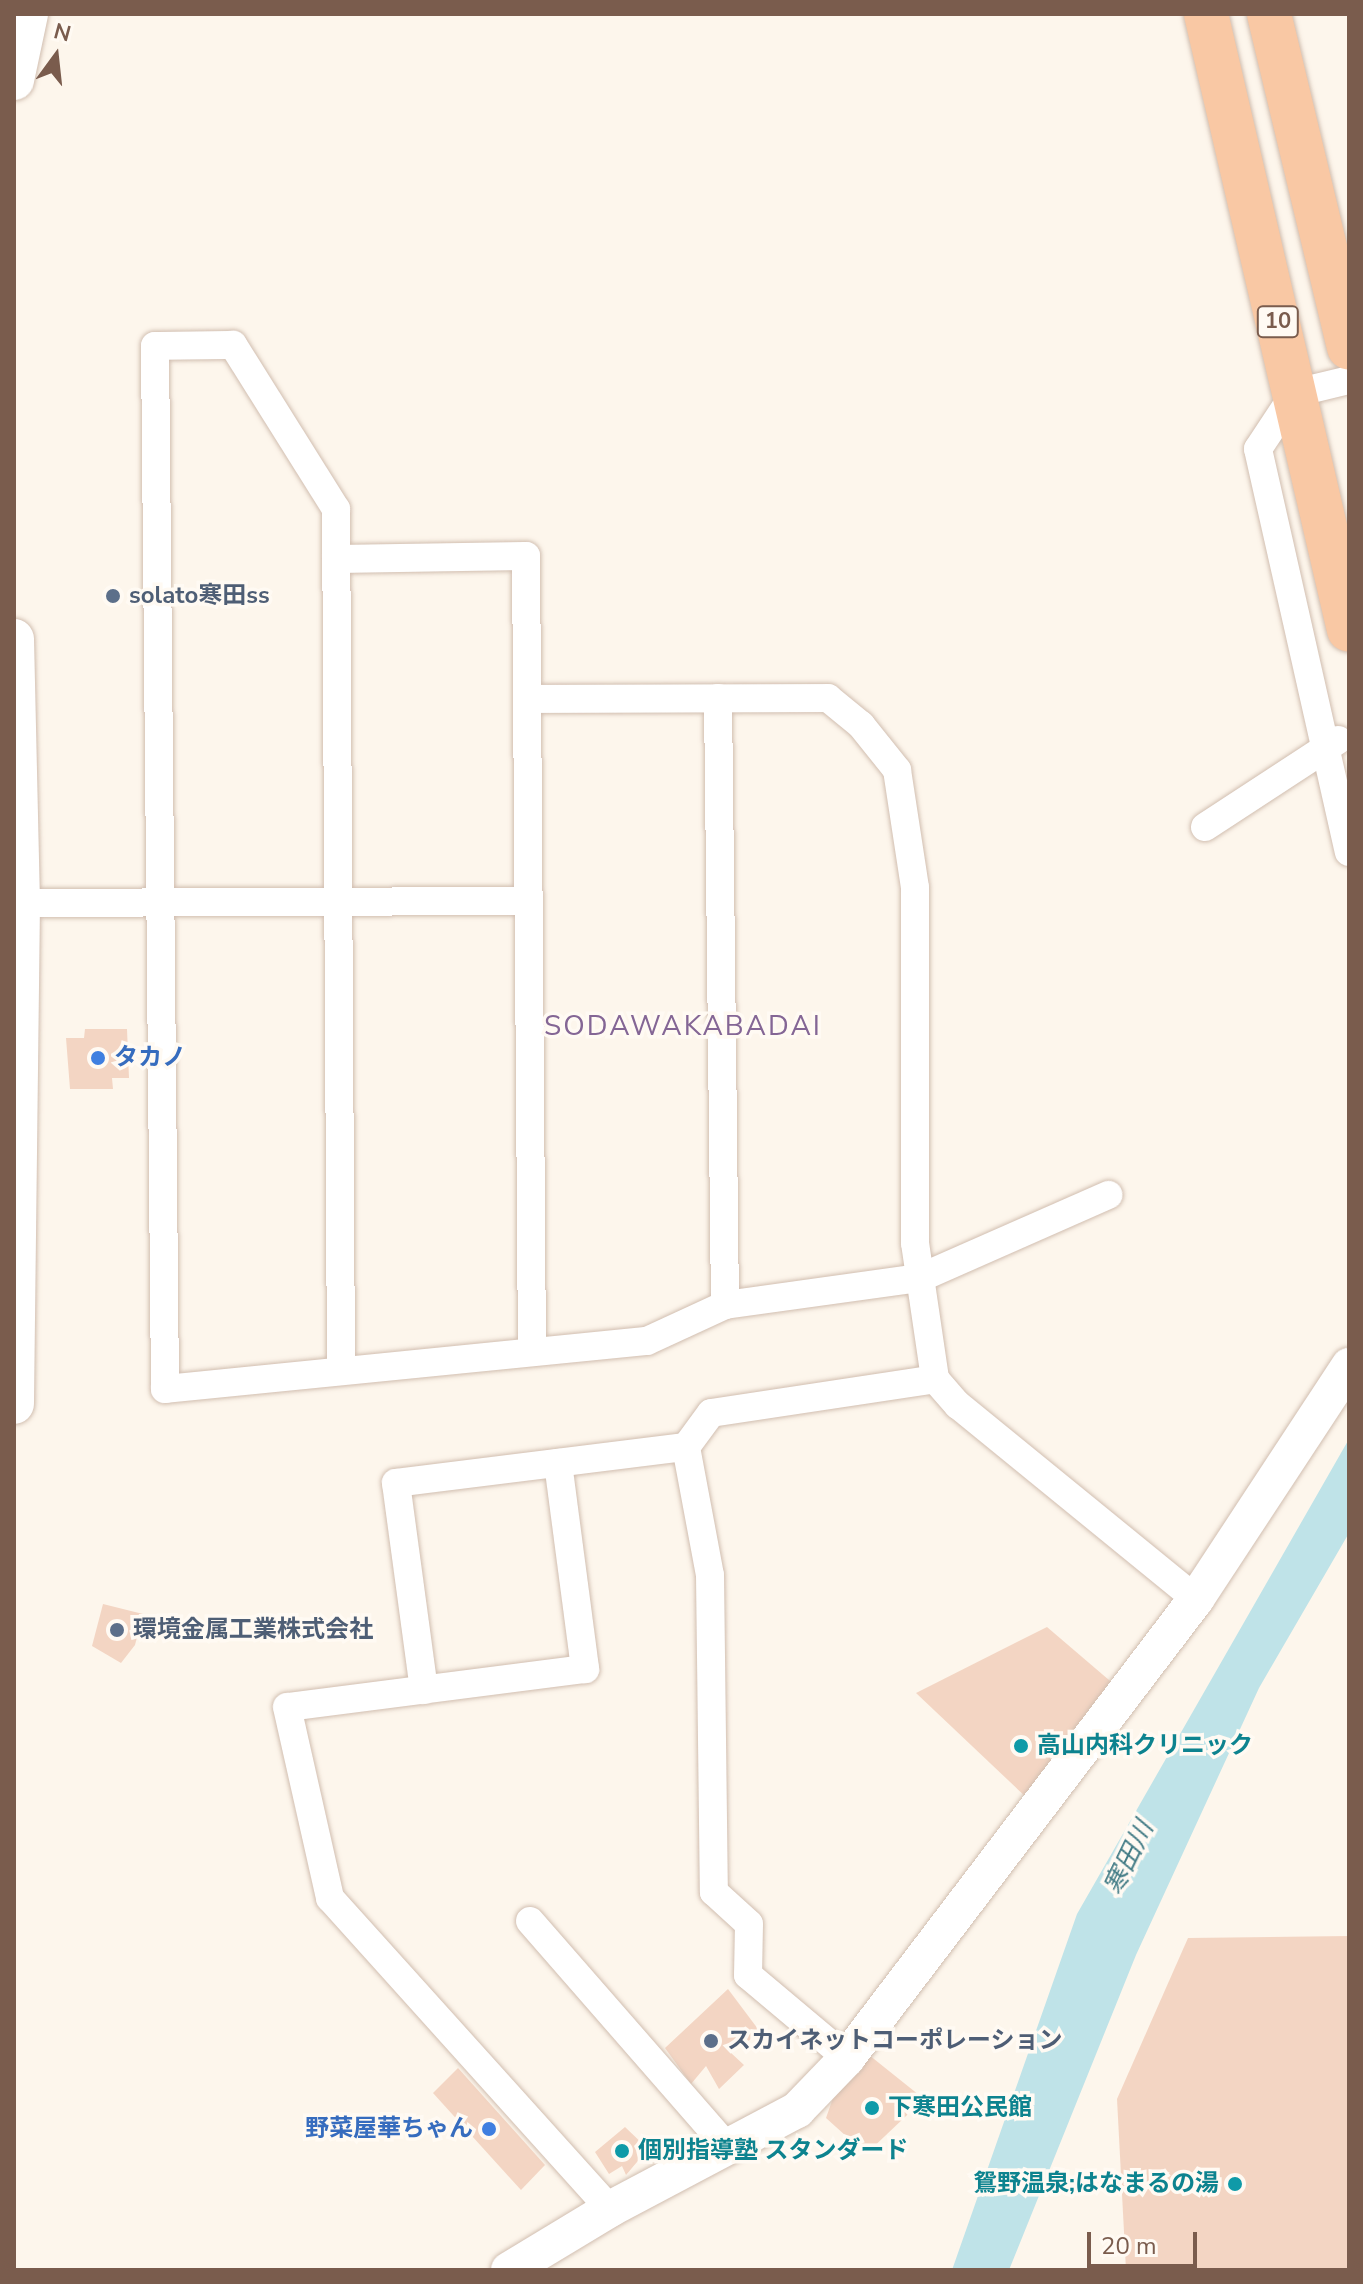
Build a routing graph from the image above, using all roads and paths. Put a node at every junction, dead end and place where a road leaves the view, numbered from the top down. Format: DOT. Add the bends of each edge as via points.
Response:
graph roads {
  1 [pos="28,14"];
  2 [pos="1206,14"];
  3 [pos="1269,14"];
  4 [pos="14,80"];
  5 [pos="1349,348"];
  6 [pos="1349,380"];
  7 [pos="1295,393"];
  8 [pos="336,559"];
  9 [pos="1349,630"];
  10 [pos="14,639"];
  11 [pos="718,698"];
  12 [pos="528,699"];
  13 [pos="1332,744"];
  14 [pos="1205,827"];
  15 [pos="1349,852"];
  16 [pos="529,901"];
  17 [pos="161,902"];
  18 [pos="338,902"];
  19 [pos="17,903"];
  20 [pos="1108,1195"];
  21 [pos="920,1278"];
  22 [pos="725,1305"];
  23 [pos="532,1352"];
  24 [pos="1349,1366"];
  25 [pos="341,1371"];
  26 [pos="935,1379"];
  27 [pos="14,1404"];
  28 [pos="686,1447"];
  29 [pos="558,1463"];
  30 [pos="1196,1599"];
  31 [pos="424,1690"];
  32 [pos="530,1921"];
  33 [pos="847,2058"];
  34 [pos="728,2148"];
  35 [pos="610,2209"];
  36 [pos="509,2270"];
  1 -- 4 [label="main road"];
  2 -- 7 [label="highway, 10"];
  3 -- 5 [label="highway"];
  6 -- 7 [label="street"];
  7 -- 9 [label="highway, 10"];
  7 -- 13 [label="street" via="1258,449"];
  8 -- 12 [label="street" via="526,556"];
  8 -- 17 [label="street" via="336,509 233,345 155,346"];
  8 -- 18 [label="street"];
  10 -- 19 [label="main road"];
  11 -- 12 [label="street"];
  11 -- 21 [label="street" via="828,698 861,725 897,770 915,888 915,1243"];
  11 -- 22 [label="street"];
  12 -- 16 [label="street"];
  13 -- 14 [label="street"];
  13 -- 15 [label="street"];
  16 -- 18 [label="street"];
  16 -- 23 [label="street"];
  17 -- 18 [label="street"];
  17 -- 19 [label="street"];
  17 -- 25 [label="street" via="165,1389"];
  18 -- 25 [label="street"];
  19 -- 27 [label="main road"];
  20 -- 21 [label="street"];
  21 -- 22 [label="street"];
  21 -- 26 [label="street"];
  22 -- 23 [label="street" via="647,1341"];
  23 -- 25 [label="street"];
  24 -- 30 [label="street"];
  26 -- 28 [label="street" via="711,1413"];
  26 -- 30 [label="street" via="958,1405"];
  28 -- 29 [label="street"];
  28 -- 33 [label="street" via="710,1575 714,1892 749,1924 748,1975"];
  29 -- 31 [label="street" via="585,1669"];
  29 -- 31 [label="street" via="396,1483"];
  30 -- 33 [label="street"];
  31 -- 35 [label="street" via="287,1707 330,1898"];
  32 -- 34 [label="street"];
  33 -- 34 [label="street" via="797,2110"];
  34 -- 35 [label="street"];
  35 -- 36 [label="street"];
}
